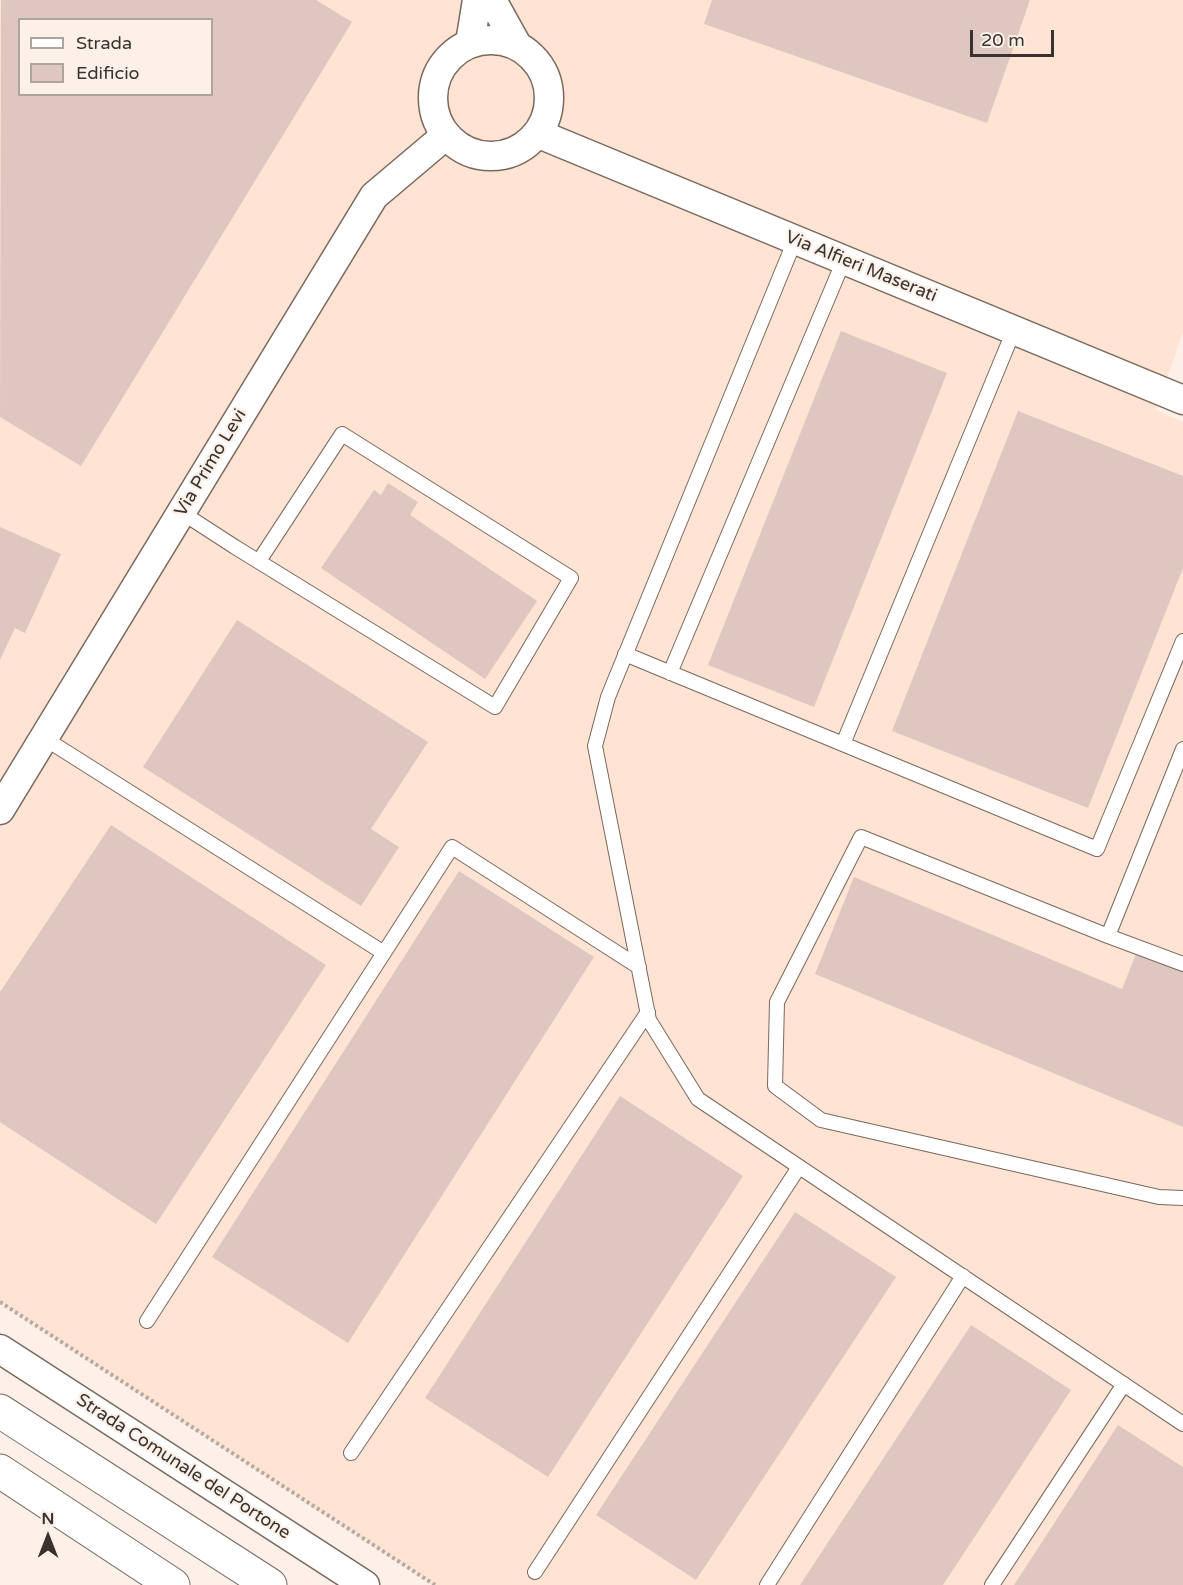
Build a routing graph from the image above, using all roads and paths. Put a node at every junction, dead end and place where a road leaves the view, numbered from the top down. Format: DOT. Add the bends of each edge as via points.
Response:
graph roads {
  1 [pos="477,0"];
  2 [pos="492,0"];
  3 [pos="470,43"];
  4 [pos="517,45"];
  5 [pos="539,134"];
  6 [pos="446,136"];
  7 [pos="795,240"];
  8 [pos="844,260"];
  9 [pos="1014,330"];
  10 [pos="1182,396"];
  11 [pos="181,512"];
  12 [pos="259,561"];
  13 [pos="1183,641"];
  14 [pos="625,654"];
  15 [pos="670,673"];
  16 [pos="44,738"];
  17 [pos="843,744"];
  18 [pos="1183,749"];
  19 [pos="0,810"];
  20 [pos="1108,936"];
  21 [pos="384,953"];
  22 [pos="1183,964"];
  23 [pos="639,967"];
  24 [pos="648,1012"];
  25 [pos="799,1167"];
  26 [pos="1183,1198"];
  27 [pos="963,1276"];
  28 [pos="0,1302"];
  29 [pos="147,1321"];
  30 [pos="0,1349"];
  31 [pos="1124,1384"];
  32 [pos="0,1411"];
  33 [pos="1183,1424"];
  34 [pos="351,1453"];
  35 [pos="0,1471"];
  36 [pos="535,1572"];
  37 [pos="173,1585"];
  38 [pos="270,1585"];
  39 [pos="365,1585"];
  40 [pos="435,1585"];
  41 [pos="766,1585"];
  42 [pos="992,1585"];
  1 -- 3 [label="street"];
  2 -- 4 [label="street"];
  3 -- 4 [label="street" via="493,39"];
  3 -- 6 [label="street" via="452,54 438,72 432,95 436,119"];
  4 -- 5 [label="street" via="538,61 550,87 550,110"];
  5 -- 6 [label="street" via="524,148 496,157 483,157 458,147"];
  5 -- 7 [label="street, Via Alfieri Maserati"];
  6 -- 11 [label="street, Via Primo Levi" via="374,196"];
  7 -- 8 [label="street, Via Alfieri Maserati"];
  7 -- 14 [label="lane"];
  8 -- 9 [label="street, Via Alfieri Maserati"];
  8 -- 15 [label="lane"];
  9 -- 10 [label="street, Via Alfieri Maserati"];
  9 -- 17 [label="lane"];
  11 -- 12 [label="lane"];
  11 -- 16 [label="street, Via Primo Levi"];
  12 -- 12 [label="lane" via="495,707 571,578 342,434"];
  13 -- 17 [label="lane" via="1097,849"];
  14 -- 15 [label="lane"];
  14 -- 23 [label="lane" via="595,746"];
  15 -- 17 [label="lane"];
  16 -- 19 [label="street, Via Primo Levi"];
  16 -- 21 [label="lane"];
  18 -- 20 [label="lane"];
  20 -- 22 [label="lane"];
  20 -- 26 [label="lane" via="861,837 777,1002 775,1086 821,1120 1159,1197"];
  21 -- 23 [label="lane" via="452,847"];
  21 -- 29 [label="lane"];
  23 -- 24 [label="lane"];
  24 -- 25 [label="lane" via="649,1020 698,1099"];
  24 -- 34 [label="lane"];
  25 -- 27 [label="lane"];
  25 -- 36 [label="lane"];
  27 -- 31 [label="lane"];
  27 -- 41 [label="lane"];
  28 -- 40 [label="path"];
  30 -- 39 [label="street, Strada Comunale del Portone"];
  31 -- 33 [label="lane"];
  31 -- 42 [label="lane"];
  32 -- 38 [label="street"];
  35 -- 37 [label="street"];
}
